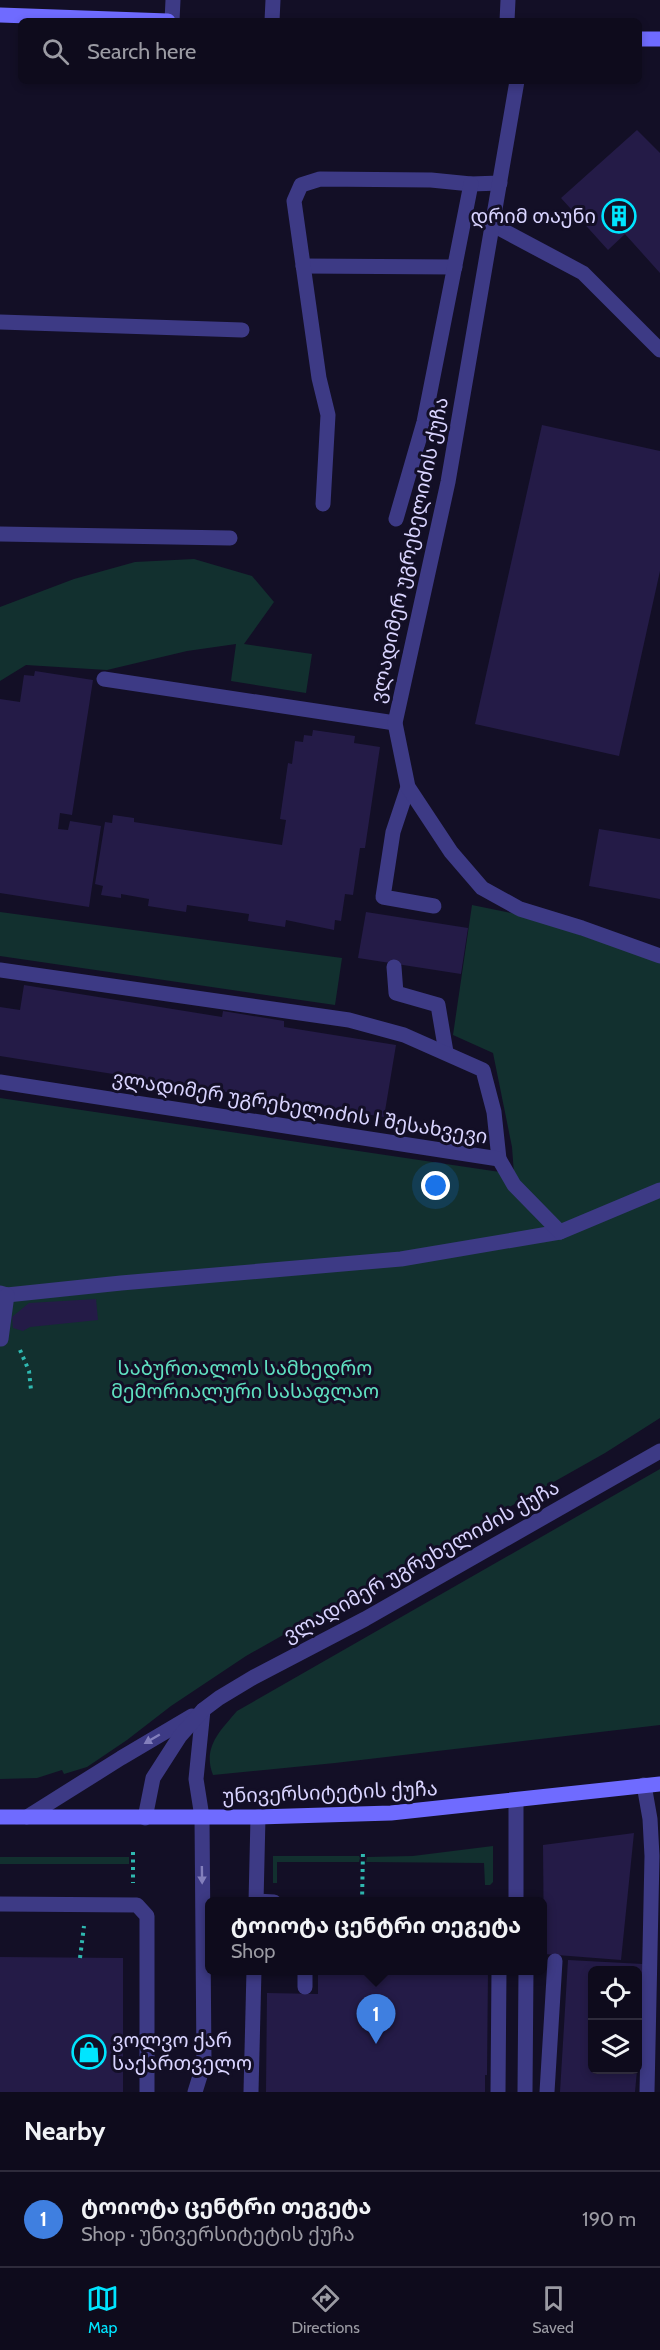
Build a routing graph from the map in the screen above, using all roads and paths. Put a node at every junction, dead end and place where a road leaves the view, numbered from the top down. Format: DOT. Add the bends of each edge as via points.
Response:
graph roads {
  1 [pos="173,0"];
  2 [pos="273,0"];
  3 [pos="508,0"];
  4 [pos="0,15"];
  5 [pos="85,18"];
  6 [pos="170,18"];
  7 [pos="272,18"];
  8 [pos="507,18"];
  9 [pos="642,39"];
  10 [pos="660,39"];
  11 [pos="516,84"];
  12 [pos="500,183"];
  13 [pos="471,184"];
  14 [pos="493,225"];
  15 [pos="303,266"];
  16 [pos="455,267"];
  17 [pos="0,322"];
  18 [pos="242,330"];
  19 [pos="660,350"];
  20 [pos="323,504"];
  21 [pos="396,519"];
  22 [pos="0,534"];
  23 [pos="230,538"];
  24 [pos="104,679"];
  25 [pos="395,723"];
  26 [pos="408,787"];
  27 [pos="434,906"];
  28 [pos="660,956"];
  29 [pos="394,967"];
  30 [pos="0,970"];
  31 [pos="446,1052"];
  32 [pos="0,1082"];
  33 [pos="499,1159"];
  34 [pos="660,1190"];
  35 [pos="560,1232"];
  36 [pos="3,1294"];
  37 [pos="1,1339"];
  38 [pos="17,1344"];
  39 [pos="31,1390"];
  40 [pos="660,1451"];
  41 [pos="203,1710"];
  42 [pos="652,1784"];
  43 [pos="516,1801"];
  44 [pos="0,1817"];
  45 [pos="27,1817"];
  46 [pos="202,1817"];
  47 [pos="258,1817"];
  48 [pos="145,1818"];
  49 [pos="363,1851"];
  50 [pos="133,1852"];
  51 [pos="656,1857"];
  52 [pos="133,1864"];
  53 [pos="256,1897"];
  54 [pos="362,1897"];
  55 [pos="516,1897"];
  56 [pos="0,1904"];
  57 [pos="555,1961"];
  58 [pos="255,1975"];
  59 [pos="305,1975"];
  60 [pos="499,1975"];
  61 [pos="526,1975"];
  62 [pos="305,1987"];
  63 [pos="147,2092"];
  64 [pos="195,2092"];
  65 [pos="251,2092"];
  66 [pos="498,2092"];
  67 [pos="525,2092"];
  68 [pos="547,2092"];
  69 [pos="647,2092"];
  1 -- 6 [label="street"];
  2 -- 7 [label="street"];
  3 -- 8 [label="street"];
  4 -- 5 [label="main road"];
  9 -- 10 [label="main road"];
  11 -- 12 [label="street, ვლადიმერ უგრეხელიძის ქუჩა"];
  12 -- 13 [label="street"];
  12 -- 14 [label="street, ვლადიმერ უგრეხელიძის ქუჩა"];
  13 -- 15 [label="street" via="320,179 302,185 294,201"];
  13 -- 16 [label="street"];
  14 -- 19 [label="street" via="583,273"];
  14 -- 25 [label="street, ვლადიმერ უგრეხელიძის ქუჩა" via="448,482"];
  15 -- 16 [label="street"];
  15 -- 20 [label="street" via="328,415"];
  16 -- 21 [label="street" via="424,422"];
  17 -- 18 [label="street"];
  22 -- 23 [label="street"];
  24 -- 25 [label="street"];
  25 -- 26 [label="street, ვლადიმერ უგრეხელიძის ქუჩა"];
  26 -- 27 [label="street" via="393,832 383,897"];
  26 -- 28 [label="street, ვლადიმერ უგრეხელიძის ქუჩა" via="451,852 482,888 520,909"];
  29 -- 31 [label="street" via="396,993 438,1005"];
  30 -- 31 [label="street" via="349,1020"];
  31 -- 33 [label="street" via="483,1070 494,1112"];
  32 -- 33 [label="street, ვლადიმერ უგრეხელიძის I შესახვევი"];
  33 -- 35 [label="street, ვლადიმერ უგრეხელიძის I შესახვევი" via="514,1185"];
  34 -- 35 [label="street"];
  35 -- 36 [label="street" via="401,1259"];
  36 -- 37 [label="street"];
  38 -- 39 [label="path" via="27,1364"];
  40 -- 41 [label="street, ვლადიმერ უგრეხელიძის ქუჩა" via="364,1620 255,1677"];
  41 -- 45 [label="street, one-way"];
  41 -- 46 [label="street" via="196,1779"];
  41 -- 48 [label="street, ვლადიმერ უგრეხელიძის ქუჩა" via="180,1736 153,1778"];
  42 -- 43 [label="main road, უნივერსიტეტის ქუჩა"];
  42 -- 51 [label="street" via="650,1819"];
  43 -- 47 [label="main road, უნივერსიტეტის ქუჩა" via="391,1813"];
  43 -- 55 [label="street"];
  44 -- 45 [label="main road, უნივერსიტეტის ქუჩა"];
  45 -- 48 [label="main road, უნივერსიტეტის ქუჩა"];
  46 -- 47 [label="main road, უნივერსიტეტის ქუჩა"];
  46 -- 48 [label="main road, უნივერსიტეტის ქუჩა"];
  46 -- 64 [label="street, one-way" via="204,2063"];
  47 -- 53 [label="street"];
  49 -- 54 [label="path"];
  50 -- 52 [label="path"];
  51 -- 69 [label="street"];
  56 -- 63 [label="street" via="137,1905 147,1916"];
  57 -- 68 [label="street"];
  58 -- 65 [label="street"];
  59 -- 62 [label="street"];
  60 -- 66 [label="street"];
  61 -- 67 [label="street"];
}
